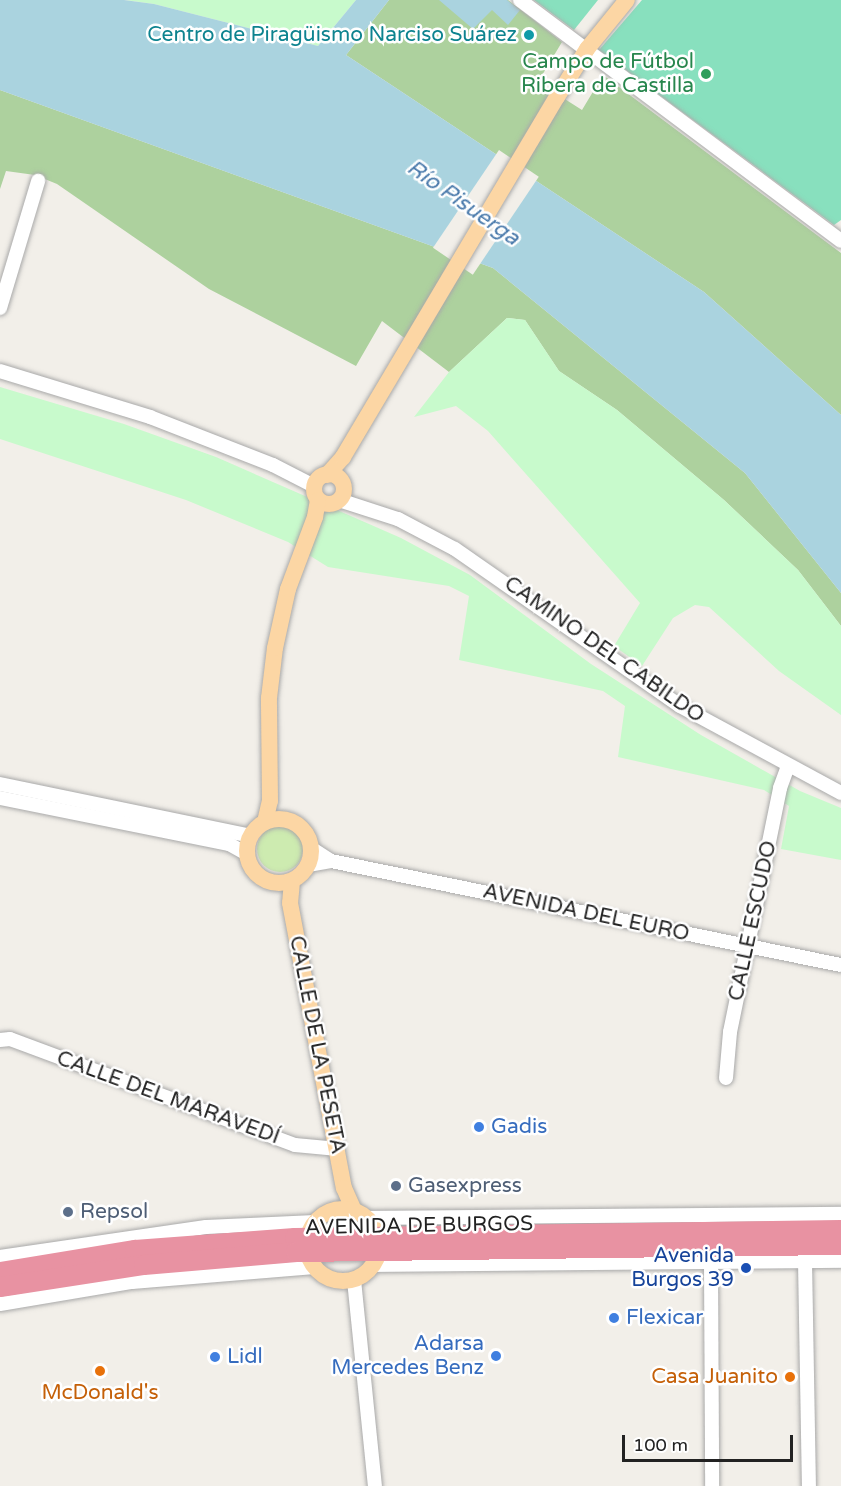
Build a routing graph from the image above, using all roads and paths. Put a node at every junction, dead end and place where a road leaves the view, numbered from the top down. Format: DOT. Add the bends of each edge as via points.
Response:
graph roads {
  1 [pos="520,0"];
  2 [pos="627,0"];
  3 [pos="588,49"];
  4 [pos="38,181"];
  5 [pos="839,236"];
  6 [pos="0,308"];
  7 [pos="0,371"];
  8 [pos="328,489"];
  9 [pos="788,766"];
  10 [pos="0,784"];
  11 [pos="841,792"];
  12 [pos="0,798"];
  13 [pos="272,820"];
  14 [pos="251,836"];
  15 [pos="311,848"];
  16 [pos="247,854"];
  17 [pos="332,861"];
  18 [pos="308,865"];
  19 [pos="285,882"];
  20 [pos="747,946"];
  21 [pos="841,965"];
  22 [pos="0,1041"];
  23 [pos="726,1078"];
  24 [pos="338,1149"];
  25 [pos="344,1188"];
  26 [pos="336,1210"];
  27 [pos="361,1214"];
  28 [pos="806,1214"];
  29 [pos="841,1214"];
  30 [pos="633,1215"];
  31 [pos="495,1217"];
  32 [pos="841,1230"];
  33 [pos="178,1231"];
  34 [pos="566,1232"];
  35 [pos="663,1238"];
  36 [pos="311,1245"];
  37 [pos="706,1246"];
  38 [pos="841,1247"];
  39 [pos="135,1250"];
  40 [pos="377,1250"];
  41 [pos="841,1260"];
  42 [pos="799,1261"];
  43 [pos="560,1264"];
  44 [pos="120,1268"];
  45 [pos="6,1274"];
  46 [pos="186,1278"];
  47 [pos="354,1280"];
  48 [pos="37,1298"];
  49 [pos="0,1304"];
  50 [pos="375,1486"];
  51 [pos="712,1486"];
  52 [pos="810,1486"];
  1 -- 3 [label="street"];
  2 -- 3 [label="main road"];
  3 -- 5 [label="street"];
  3 -- 8 [label="main road" via="385,385"];
  4 -- 6 [label="street"];
  7 -- 8 [label="street, CAMINO DEL CABILDO" via="150,417"];
  8 -- 9 [label="street, CAMINO DEL CABILDO" via="455,549 661,693"];
  8 -- 13 [label="main road" via="288,589 275,648 268,710"];
  9 -- 11 [label="street, CAMINO DEL CABILDO"];
  9 -- 20 [label="street, CALLE ESCUDO"];
  10 -- 14 [label="street"];
  12 -- 16 [label="street" via="230,844"];
  13 -- 14 [label="main road"];
  13 -- 15 [label="main road" via="302,828"];
  14 -- 16 [label="main road"];
  15 -- 17 [label="street, AVENIDA DEL EURO"];
  15 -- 18 [label="main road"];
  16 -- 19 [label="main road" via="259,876"];
  17 -- 18 [label="street, AVENIDA DEL EURO"];
  17 -- 20 [label="street, AVENIDA DEL EURO"];
  18 -- 19 [label="main road"];
  19 -- 24 [label="main road, CALLE DE LA PESETA"];
  20 -- 21 [label="street, AVENIDA DEL EURO"];
  20 -- 23 [label="street, CALLE ESCUDO" via="730,1032"];
  22 -- 24 [label="street, CALLE DEL MARAVEDÍ" via="10,1040 295,1145"];
  24 -- 25 [label="main road, CALLE DE LA PESETA"];
  25 -- 26 [label="main road, CALLE DE LA PESETA"];
  25 -- 27 [label="main road, CALLE DE LA PESETA"];
  26 -- 27 [label="main road"];
  26 -- 36 [label="main road"];
  27 -- 31 [label="street, AVENIDA DE BURGOS"];
  27 -- 40 [label="main road, CALLE DE LA PESETA"];
  28 -- 29 [label="street, AVENIDA DE BURGOS"];
  28 -- 30 [label="street, AVENIDA DE BURGOS"];
  28 -- 37 [label="street" via="786,1220 708,1222"];
  30 -- 31 [label="street, AVENIDA DE BURGOS"];
  30 -- 35 [label="street" via="659,1221"];
  31 -- 34 [label="street" via="557,1225"];
  32 -- 37 [label="highway, AVENIDA DE BURGOS"];
  33 -- 36 [label="street, AVENIDA DE BURGOS"];
  33 -- 39 [label="street"];
  33 -- 45 [label="street, AVENIDA DE BURGOS" via="37,1254 21,1260"];
  34 -- 35 [label="highway, AVENIDA DE BURGOS"];
  34 -- 40 [label="highway, AVENIDA DE BURGOS"];
  35 -- 37 [label="highway, AVENIDA DE BURGOS"];
  35 -- 40 [label="highway, AVENIDA DE BURGOS"];
  35 -- 43 [label="street" via="647,1257"];
  36 -- 39 [label="highway, AVENIDA DE BURGOS"];
  36 -- 40 [label="highway, AVENIDA DE BURGOS"];
  36 -- 44 [label="highway, AVENIDA DE BURGOS"];
  36 -- 46 [label="street, AVENIDA DE BURGOS"];
  36 -- 47 [label="main road" via="328,1278"];
  37 -- 38 [label="highway, AVENIDA DE BURGOS"];
  37 -- 42 [label="street" via="709,1254 729,1262"];
  37 -- 43 [label="street, AVENIDA DE BURGOS"];
  37 -- 51 [label="street"];
  38 -- 42 [label="street"];
  39 -- 45 [label="highway, AVENIDA DE BURGOS"];
  40 -- 43 [label="street, AVENIDA DE BURGOS"];
  40 -- 47 [label="main road"];
  41 -- 42 [label="street"];
  42 -- 52 [label="street"];
  44 -- 45 [label="highway, AVENIDA DE BURGOS"];
  44 -- 46 [label="street" via="174,1272"];
  45 -- 48 [label="street" via="22,1293"];
  46 -- 48 [label="street, AVENIDA DE BURGOS"];
  47 -- 50 [label="street"];
  48 -- 49 [label="street, AVENIDA DE BURGOS"];
}
